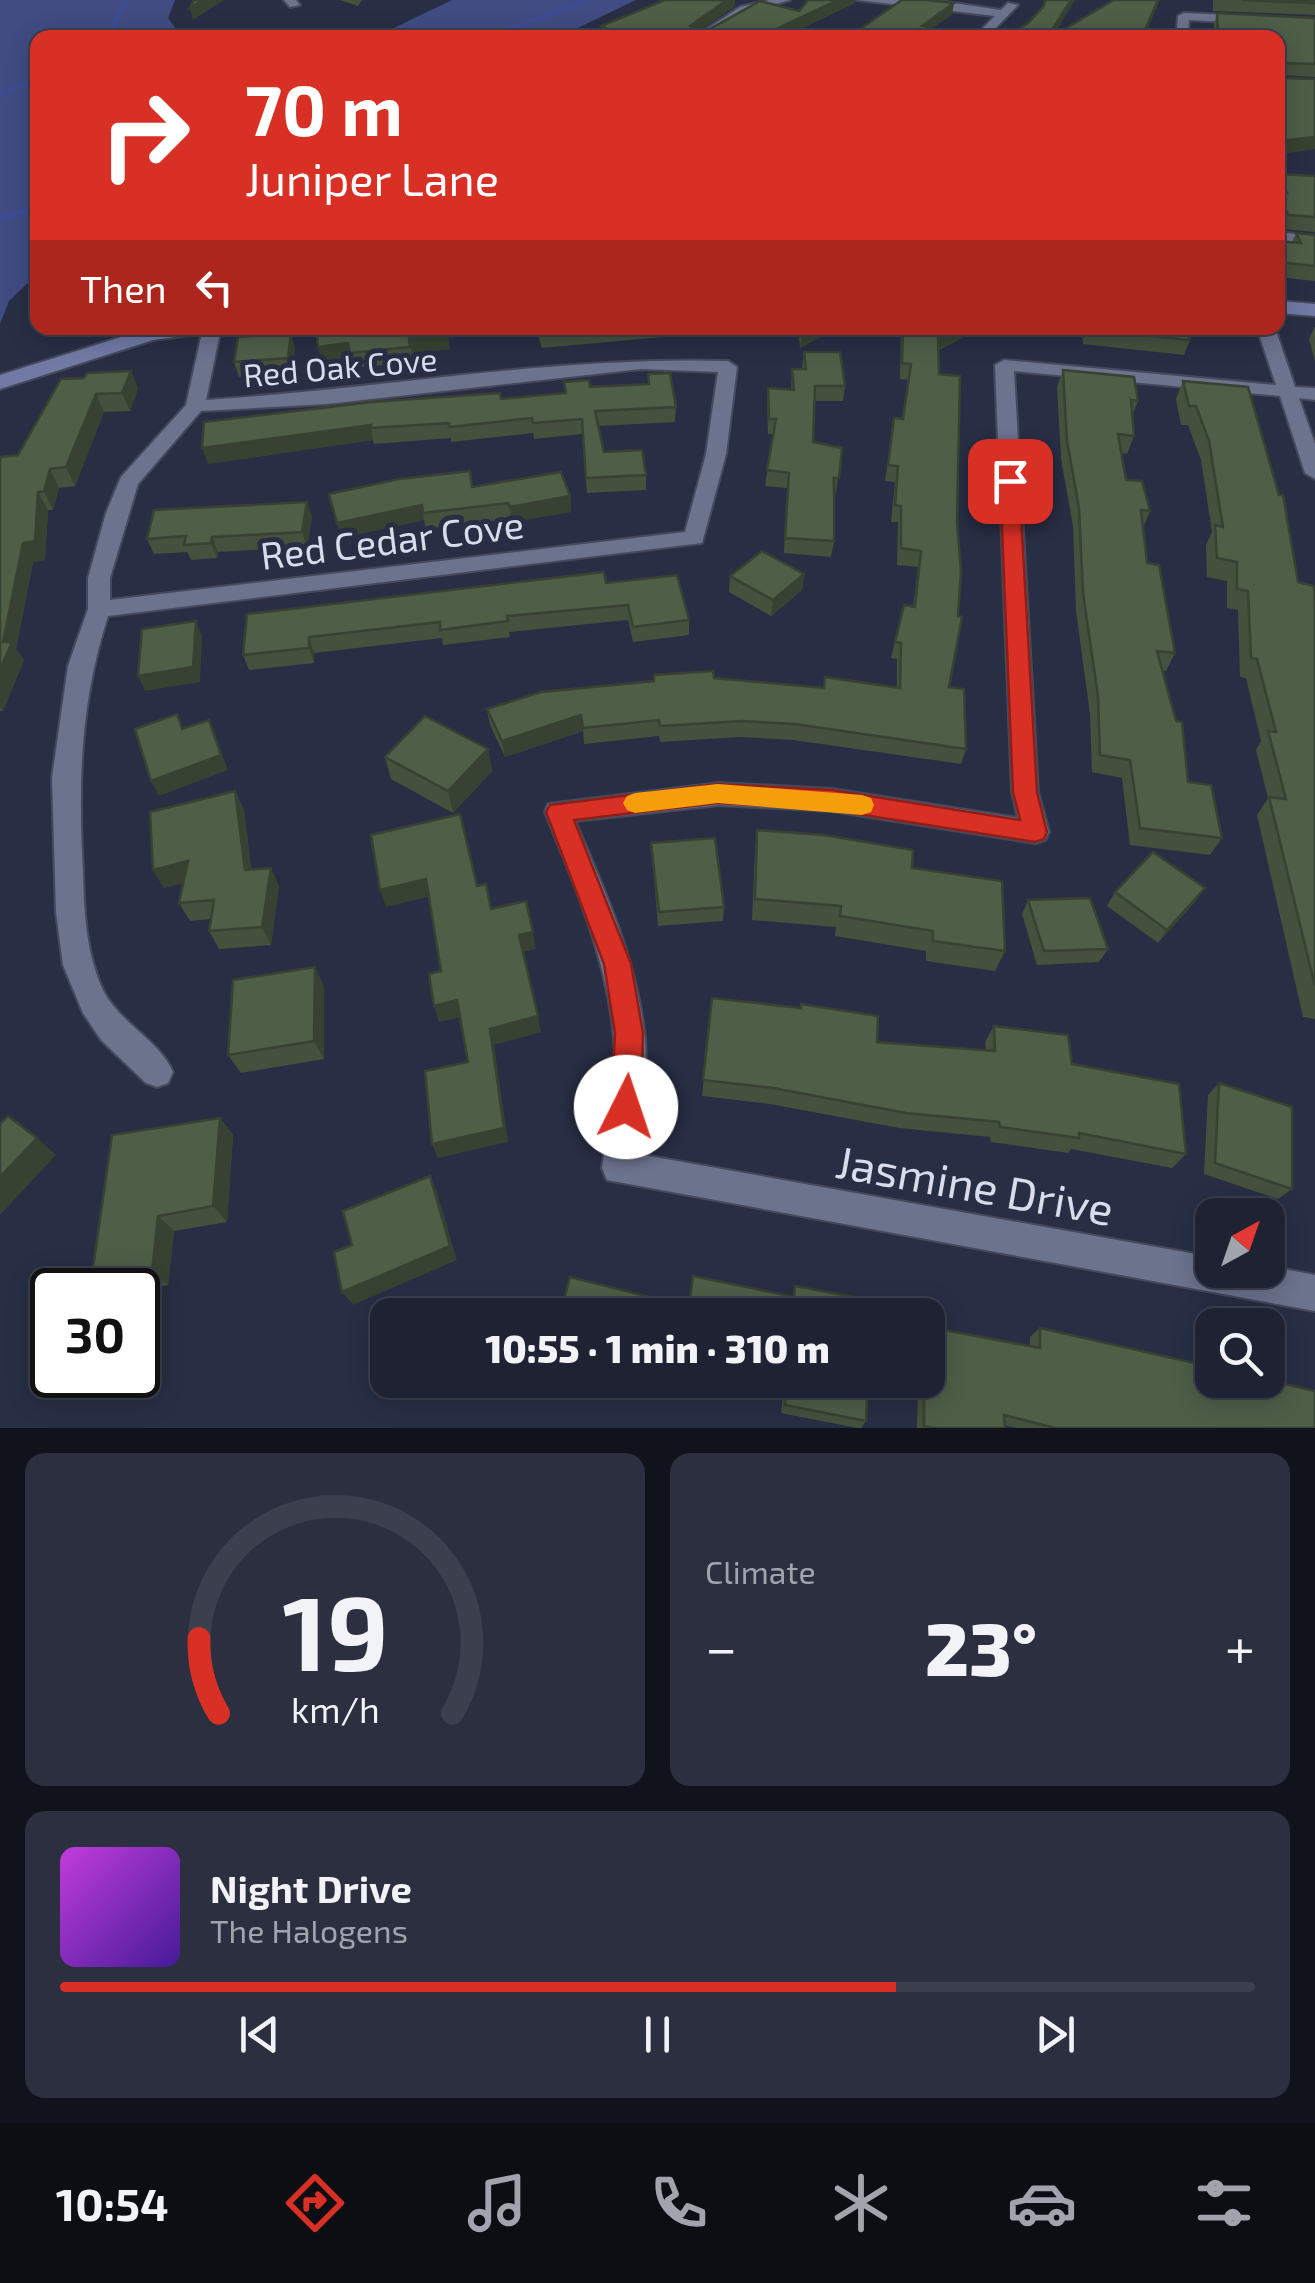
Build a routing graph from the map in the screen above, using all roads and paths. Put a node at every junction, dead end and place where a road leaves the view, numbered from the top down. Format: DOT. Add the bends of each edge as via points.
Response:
graph roads {
  1 [pos="784,0"];
  2 [pos="863,0"];
  3 [pos="1014,0"];
  4 [pos="1006,14"];
  5 [pos="1315,23"];
  6 [pos="712,30"];
  7 [pos="988,30"];
  8 [pos="1183,30"];
  9 [pos="1285,238"];
  10 [pos="1315,240"];
  11 [pos="1285,308"];
  12 [pos="1315,310"];
  13 [pos="147,335"];
  14 [pos="211,335"];
  15 [pos="1268,335"];
  16 [pos="0,382"];
  17 [pos="1287,392"];
  18 [pos="1315,394"];
  19 [pos="196,406"];
  20 [pos="1315,473"];
  21 [pos="694,538"];
  22 [pos="99,609"];
  23 [pos="158,1072"];
  24 [pos="1315,1293"];
  1 -- 6 [label="street" via="744,10"];
  2 -- 4 [label="street"];
  3 -- 4 [label="street"];
  4 -- 7 [label="street"];
  5 -- 8 [label="street" via="1184,16"];
  9 -- 10 [label="street"];
  11 -- 12 [label="street"];
  13 -- 16 [label="street"];
  14 -- 19 [label="street"];
  15 -- 17 [label="street"];
  17 -- 18 [label="street"];
  17 -- 20 [label="street"];
  17 -- 24 [label="street, Jasmine Drive" via="1004,365 1025,792 1035,832 832,800 718,794 558,812 597,905 629,1033 619,1168"];
  19 -- 21 [label="street, Red Oak Cove" via="641,364 728,368 713,476"];
  19 -- 22 [label="street" via="128,482 99,578"];
  21 -- 22 [label="street, Red Cedar Cove"];
  22 -- 23 [label="street" via="80,666 65,778 70,912 78,965 94,1003 112,1030"];
}
